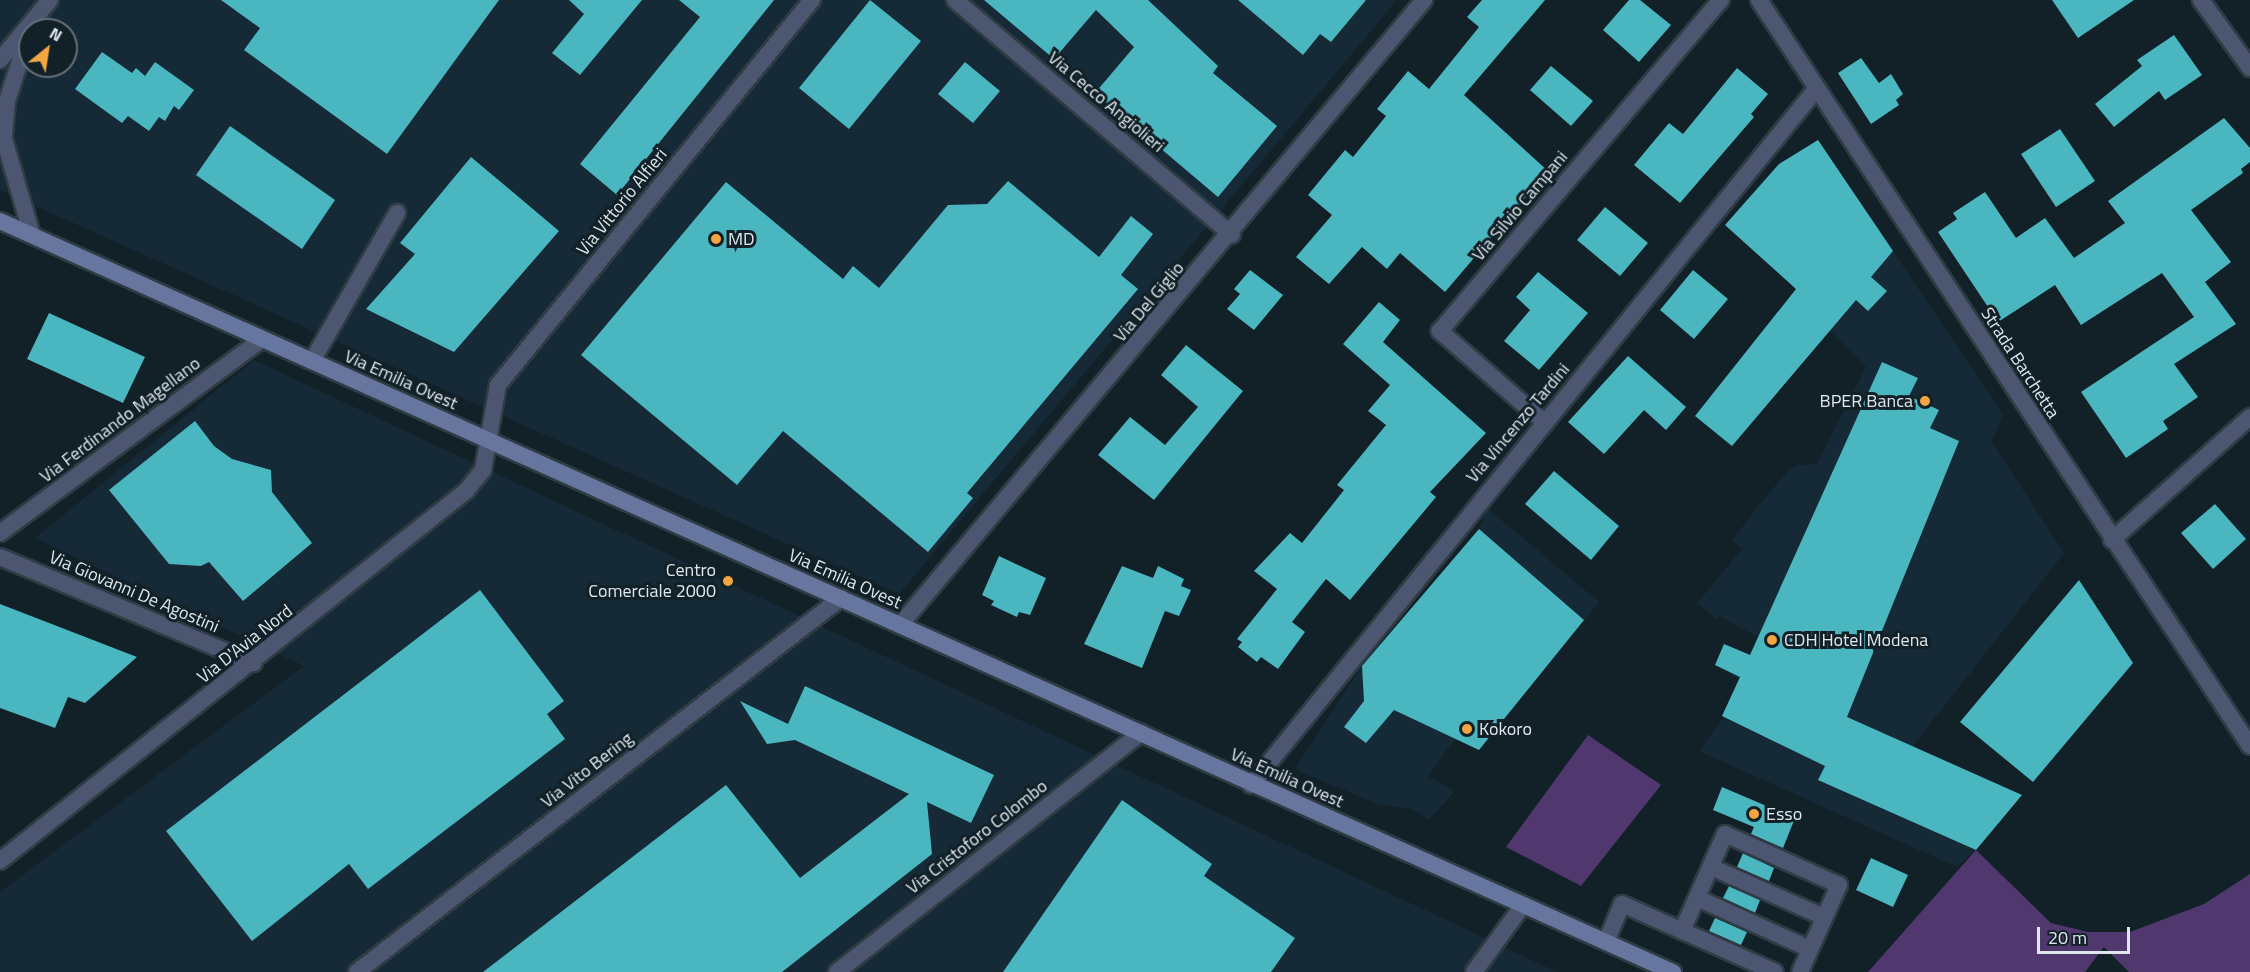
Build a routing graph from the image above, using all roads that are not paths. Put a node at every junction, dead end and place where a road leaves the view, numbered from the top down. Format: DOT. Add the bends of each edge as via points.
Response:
graph roads {
  1 [pos="50,0"];
  2 [pos="812,0"];
  3 [pos="955,0"];
  4 [pos="1424,0"];
  5 [pos="1721,0"];
  6 [pos="1759,0"];
  7 [pos="2201,0"];
  8 [pos="37,18"];
  9 [pos="18,40"];
  10 [pos="0,60"];
  11 [pos="18,67"];
  12 [pos="2250,68"];
  13 [pos="1817,88"];
  14 [pos="2,142"];
  15 [pos="397,213"];
  16 [pos="0,221"];
  17 [pos="1232,234"];
  18 [pos="32,235"];
  19 [pos="262,339"];
  20 [pos="312,361"];
  21 [pos="2250,417"];
  22 [pos="1545,423"];
  23 [pos="488,440"];
  24 [pos="0,533"];
  25 [pos="2112,540"];
  26 [pos="0,557"];
  27 [pos="841,598"];
  28 [pos="900,625"];
  29 [pos="254,663"];
  30 [pos="1141,733"];
  31 [pos="2250,746"];
  32 [pos="1251,785"];
  33 [pos="0,861"];
  34 [pos="1710,867"];
  35 [pos="1697,898"];
  36 [pos="1523,905"];
  37 [pos="1824,917"];
  38 [pos="1682,931"];
  39 [pos="1606,942"];
  40 [pos="1810,949"];
  41 [pos="357,972"];
  42 [pos="837,972"];
  43 [pos="1474,972"];
  44 [pos="1673,972"];
  45 [pos="1775,972"];
  46 [pos="1800,972"];
  1 -- 8 [label="street"];
  2 -- 23 [label="street, Via Vittorio Alfieri" via="498,385"];
  3 -- 17 [label="street, Via Cecco Angiolieri"];
  4 -- 17 [label="street, Via Del Giglio"];
  5 -- 22 [label="street, Via Silvio Campani" via="1440,331"];
  6 -- 13 [label="street, Strada Barchetta"];
  7 -- 12 [label="street"];
  9 -- 10 [label="street"];
  11 -- 14 [label="street" via="7,101"];
  13 -- 22 [label="street, Via Vincenzo Tardini"];
  13 -- 25 [label="street, Strada Barchetta"];
  14 -- 18 [label="street"];
  15 -- 20 [label="street"];
  16 -- 18 [label="main road, Via Emilia Ovest"];
  17 -- 28 [label="street, Via Del Giglio"];
  18 -- 19 [label="main road, Via Emilia Ovest"];
  19 -- 20 [label="main road, Via Emilia Ovest"];
  19 -- 24 [label="street, Via Ferdinando Magellano"];
  20 -- 23 [label="main road, Via Emilia Ovest"];
  21 -- 25 [label="street"];
  22 -- 32 [label="street, Via Vincenzo Tardini"];
  23 -- 27 [label="main road, Via Emilia Ovest"];
  23 -- 29 [label="street, Via D'Avia Nord" via="483,470 466,491"];
  25 -- 31 [label="street, Strada Barchetta"];
  26 -- 29 [label="street, Via Giovanni De Agostini"];
  27 -- 28 [label="main road, Via Emilia Ovest"];
  27 -- 41 [label="street, Via Vito Bering"];
  28 -- 30 [label="main road, Via Emilia Ovest"];
  29 -- 33 [label="street, Via D'Avia Nord"];
  30 -- 32 [label="main road, Via Emilia Ovest"];
  30 -- 42 [label="street, Via Cristoforo Colombo"];
  32 -- 36 [label="main road, Via Emilia Ovest"];
  34 -- 35 [label="street"];
  34 -- 37 [label="street"];
  34 -- 37 [label="street" via="1725,834 1839,885"];
  35 -- 38 [label="street"];
  35 -- 40 [label="street"];
  36 -- 39 [label="main road, Via Emilia Ovest"];
  36 -- 43 [label="street"];
  37 -- 40 [label="street"];
  38 -- 39 [label="street" via="1622,904"];
  38 -- 45 [label="street"];
  39 -- 44 [label="main road, Via Emilia Ovest"];
  40 -- 46 [label="street"];
}
